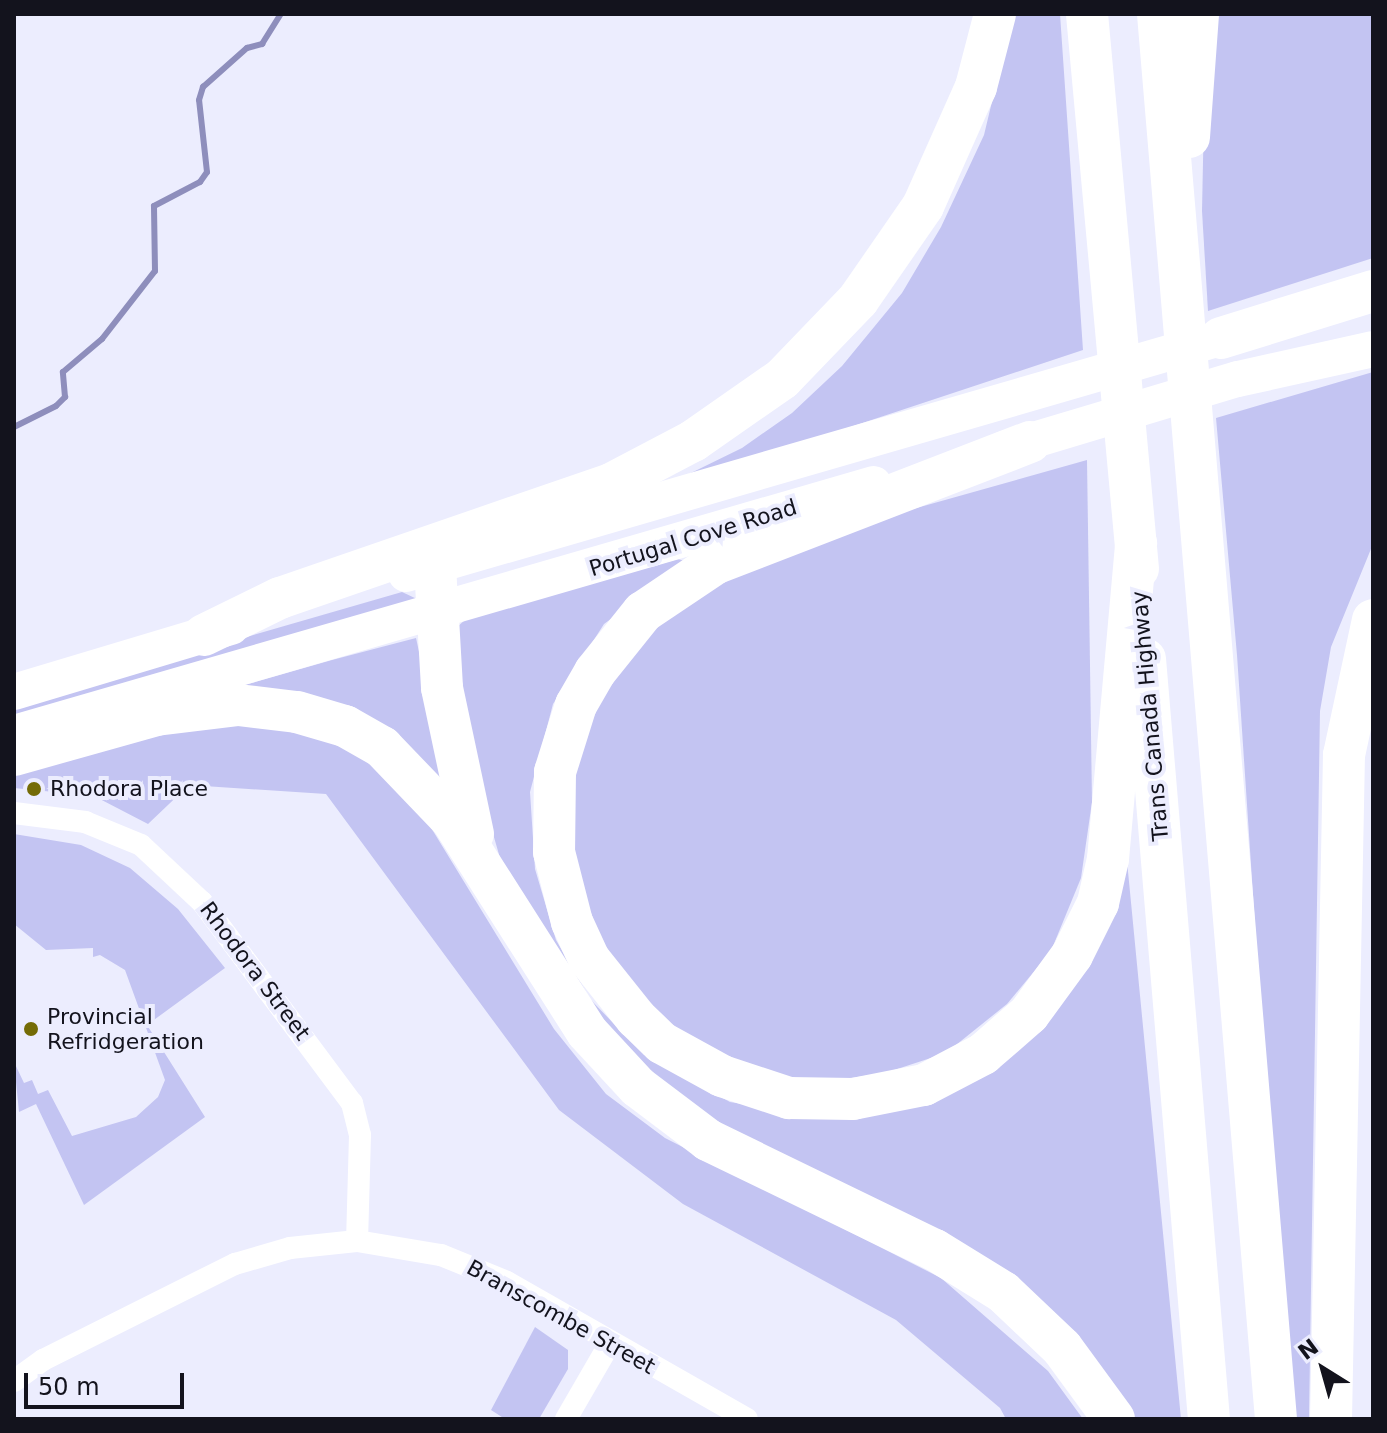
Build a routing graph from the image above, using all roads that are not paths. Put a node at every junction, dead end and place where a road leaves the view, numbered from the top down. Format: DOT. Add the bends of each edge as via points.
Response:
graph roads {
  1 [pos="995,14"];
  2 [pos="1087,14"];
  3 [pos="1158,14"];
  4 [pos="1198,14"];
  5 [pos="1179,274"];
  6 [pos="1373,291"];
  7 [pos="1373,310"];
  8 [pos="1221,338"];
  9 [pos="1373,349"];
  10 [pos="1030,442"];
  11 [pos="1136,543"];
  12 [pos="435,566"];
  13 [pos="441,612"];
  14 [pos="1373,620"];
  15 [pos="204,635"];
  16 [pos="14,692"];
  17 [pos="14,733"];
  18 [pos="14,755"];
  19 [pos="14,813"];
  20 [pos="484,873"];
  21 [pos="357,1241"];
  22 [pos="610,1343"];
  23 [pos="14,1381"];
  24 [pos="566,1419"];
  25 [pos="747,1419"];
  26 [pos="1114,1419"];
  27 [pos="1209,1419"];
  28 [pos="1276,1419"];
  29 [pos="1331,1419"];
  1 -- 15 [label="highway" via="976,87 923,206 858,300 782,379 693,441 611,484 280,598"];
  2 -- 11 [label="highway, Trans Canada Highway"];
  3 -- 5 [label="highway"];
  4 -- 5 [label="highway"];
  5 -- 28 [label="highway"];
  6 -- 8 [label="highway"];
  7 -- 8 [label="main road, Portugal Cove Road"];
  8 -- 12 [label="main road, Portugal Cove Road"];
  9 -- 10 [label="main road, Portugal Cove Road" via="1238,379"];
  10 -- 11 [label="highway" via="716,563 643,612 595,672 576,705 555,772 554,852 572,922 589,959 662,1043 722,1076 789,1098 853,1099 924,1085 983,1054 1029,1014 1072,955 1098,903 1108,859"];
  10 -- 13 [label="main road, Portugal Cove Road"];
  11 -- 27 [label="highway, Trans Canada Highway"];
  12 -- 13 [label="highway"];
  12 -- 15 [label="main road, Portugal Cove Road"];
  13 -- 17 [label="main road, Portugal Cove Road"];
  13 -- 20 [label="highway" via="442,688 454,763"];
  14 -- 29 [label="highway" via="1344,755"];
  15 -- 16 [label="main road, Portugal Cove Road"];
  18 -- 20 [label="highway" via="199,707 297,712 345,726 412,772 452,820"];
  19 -- 21 [label="street, Rhodora Street" via="85,822 127,839 161,860 202,902 352,1103 360,1135"];
  20 -- 26 [label="highway" via="587,1032 638,1087 708,1140 935,1250 1003,1292 1062,1348"];
  21 -- 22 [label="street, Branscombe Street" via="404,1246 467,1264"];
  21 -- 23 [label="street, Branscombe Street" via="290,1248 235,1264 43,1360"];
  22 -- 24 [label="street"];
  22 -- 25 [label="street, Branscombe Street"];
}
